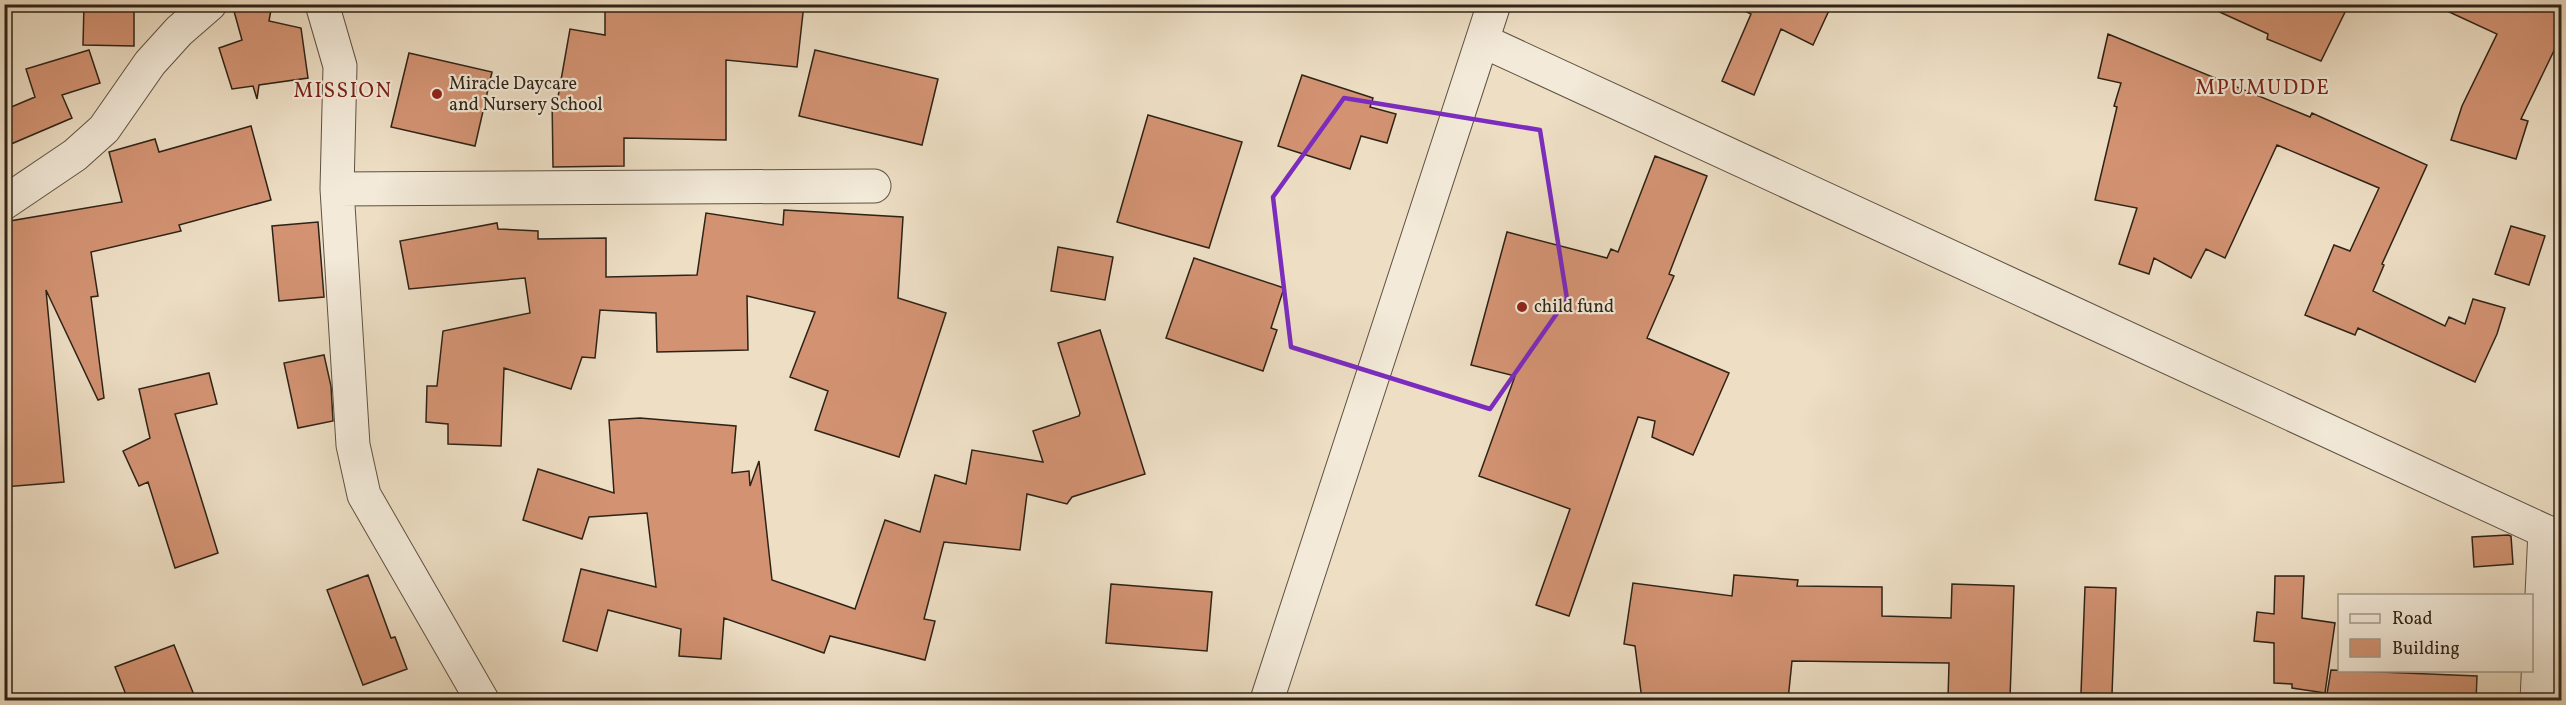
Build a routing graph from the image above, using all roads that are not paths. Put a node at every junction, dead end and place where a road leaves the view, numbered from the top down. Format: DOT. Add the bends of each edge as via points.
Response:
graph roads {
  1 [pos="210,4"];
  2 [pos="322,4"];
  3 [pos="1494,4"];
  4 [pos="1483,41"];
  5 [pos="874,186"];
  6 [pos="337,189"];
  7 [pos="4,203"];
  8 [pos="2553,535"];
  9 [pos="482,700"];
  10 [pos="1267,700"];
  11 [pos="2537,700"];
  1 -- 7 [label="street" via="150,63 104,129 75,155"];
  2 -- 6 [label="street" via="340,66"];
  3 -- 4 [label="street"];
  4 -- 8 [label="street"];
  4 -- 10 [label="street"];
  5 -- 6 [label="street"];
  6 -- 9 [label="street" via="353,445 364,495"];
  8 -- 11 [label="street"];
}
